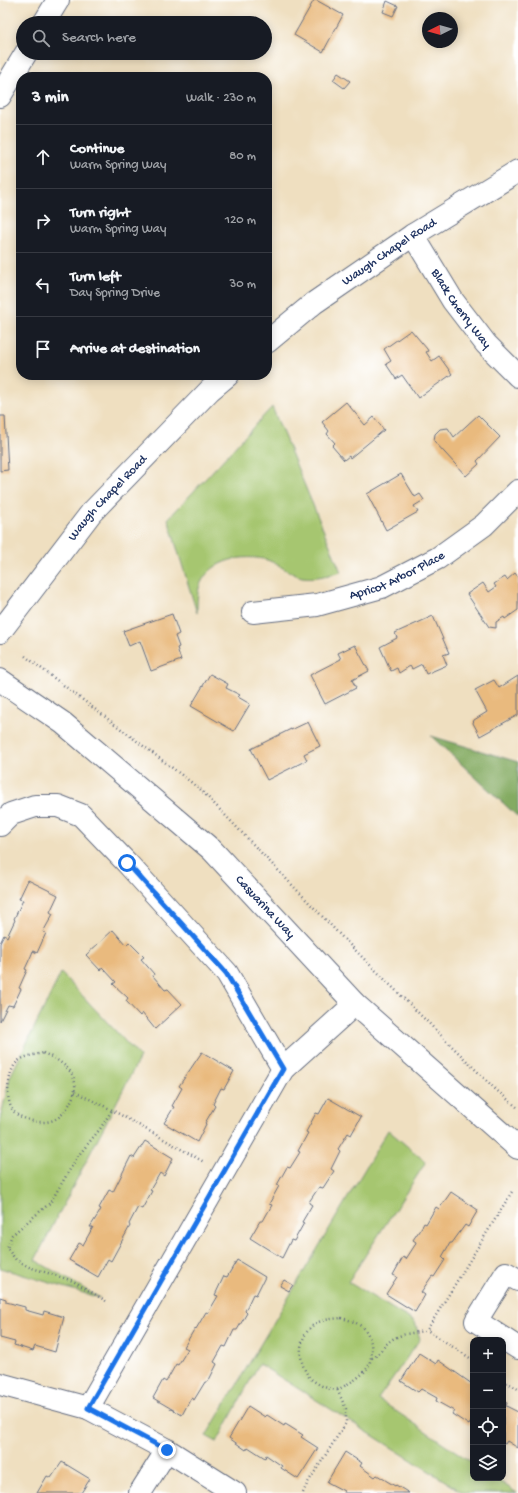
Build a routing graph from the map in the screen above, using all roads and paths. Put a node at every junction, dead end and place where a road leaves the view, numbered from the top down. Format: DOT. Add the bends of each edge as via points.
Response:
graph roads {
  1 [pos="58,0"];
  2 [pos="48,16"];
  3 [pos="22,60"];
  4 [pos="0,96"];
  5 [pos="518,171"];
  6 [pos="412,235"];
  7 [pos="272,338"];
  8 [pos="518,376"];
  9 [pos="222,380"];
  10 [pos="518,491"];
  11 [pos="253,612"];
  12 [pos="0,632"];
  13 [pos="25,656"];
  14 [pos="0,680"];
  15 [pos="0,825"];
  16 [pos="355,1004"];
  17 [pos="283,1069"];
  18 [pos="75,1092"];
  19 [pos="518,1108"];
  20 [pos="112,1110"];
  21 [pos="518,1148"];
  22 [pos="220,1177"];
  23 [pos="513,1190"];
  24 [pos="518,1280"];
  25 [pos="106,1301"];
  26 [pos="427,1330"];
  27 [pos="518,1348"];
  28 [pos="371,1358"];
  29 [pos="470,1358"];
  30 [pos="506,1382"];
  31 [pos="0,1384"];
  32 [pos="337,1389"];
  33 [pos="518,1389"];
  34 [pos="88,1408"];
  35 [pos="167,1450"];
  36 [pos="140,1493"];
  37 [pos="235,1493"];
  38 [pos="303,1493"];
  1 -- 2 [label="street"];
  3 -- 4 [label="street"];
  5 -- 6 [label="street, Waugh Chapel Road"];
  6 -- 7 [label="street, Waugh Chapel Road" via="314,303"];
  6 -- 8 [label="street, Black Cherry Way" via="452,301 486,344"];
  9 -- 12 [label="street, Waugh Chapel Road" via="91,513"];
  10 -- 11 [label="street, Apricot Arbor Place" via="484,525 444,554 382,586 317,605"];
  13 -- 19 [label="path" via="200,789 349,943 494,1088"];
  14 -- 16 [label="street, Casuarina Way" via="63,723 212,850"];
  15 -- 17 [label="street" via="11,814 35,806 58,806 81,815 226,973"];
  16 -- 17 [label="street"];
  16 -- 21 [label="street, Casuarina Way"];
  17 -- 22 [label="street"];
  18 -- 18 [label="path" via="63,1114 52,1121 39,1123 16,1114 8,1098 8,1085 16,1064 22,1059 43,1052 63,1063 72,1073 76,1085"];
  18 -- 20 [label="path"];
  20 -- 22 [label="path" via="207,1164 205,1168"];
  20 -- 25 [label="path" via="78,1156 50,1203 12,1235 7,1248 16,1260 29,1267 73,1281"];
  22 -- 34 [label="street"];
  23 -- 26 [label="path"];
  24 -- 27 [label="street" via="506,1273 476,1321"];
  26 -- 28 [label="path" via="405,1333 391,1340"];
  26 -- 29 [label="path"];
  28 -- 32 [label="path" via="368,1368 358,1379"];
  28 -- 32 [label="path" via="370,1340 364,1328 355,1322 341,1318 327,1319 306,1331 301,1346 306,1371 311,1379 326,1388"];
  30 -- 33 [label="path"];
  31 -- 34 [label="street"];
  32 -- 38 [label="path" via="346,1409 346,1423"];
  34 -- 35 [label="street"];
  35 -- 36 [label="street"];
  35 -- 37 [label="street"];
}
